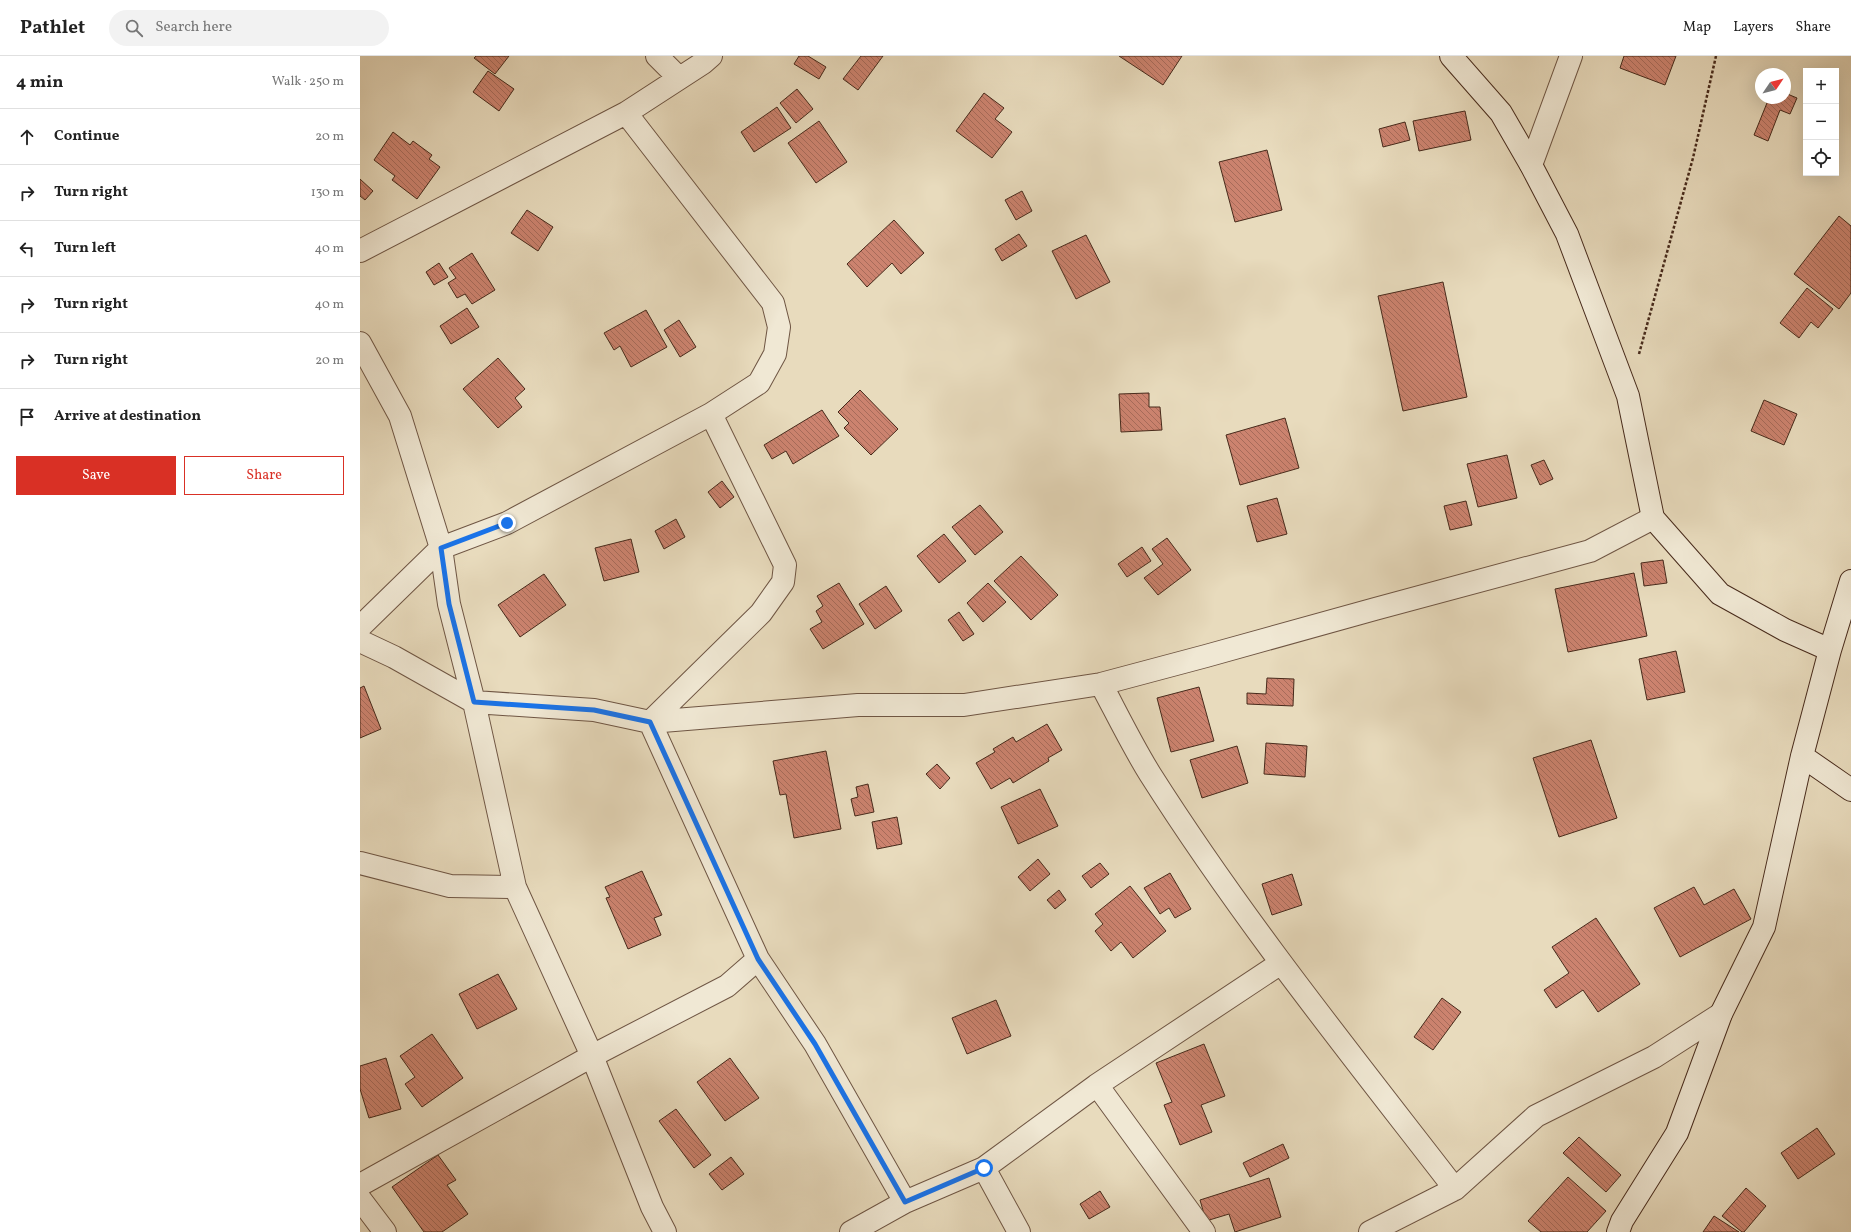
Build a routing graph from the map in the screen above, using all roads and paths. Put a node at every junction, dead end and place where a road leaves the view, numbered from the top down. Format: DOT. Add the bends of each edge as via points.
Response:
graph roads {
  1 [pos="657,56"];
  2 [pos="711,56"];
  3 [pos="1452,56"];
  4 [pos="1571,56"];
  5 [pos="1716,56"];
  6 [pos="679,78"];
  7 [pos="626,114"];
  8 [pos="1531,165"];
  9 [pos="360,251"];
  10 [pos="360,343"];
  11 [pos="1638,358"];
  12 [pos="711,414"];
  13 [pos="1653,518"];
  14 [pos="441,548"];
  15 [pos="1851,581"];
  16 [pos="360,627"];
  17 [pos="360,641"];
  18 [pos="1830,650"];
  19 [pos="1101,684"];
  20 [pos="474,702"];
  21 [pos="650,722"];
  22 [pos="1802,756"];
  23 [pos="1851,790"];
  24 [pos="360,863"];
  25 [pos="515,886"];
  26 [pos="758,959"];
  27 [pos="1281,963"];
  28 [pos="1721,1014"];
  29 [pos="592,1056"];
  30 [pos="1097,1085"];
  31 [pos="984,1168"];
  32 [pos="360,1185"];
  33 [pos="1455,1189"];
  34 [pos="360,1199"];
  35 [pos="905,1202"];
  36 [pos="386,1232"];
  37 [pos="665,1232"];
  38 [pos="851,1232"];
  39 [pos="1019,1232"];
  40 [pos="1204,1232"];
  41 [pos="1370,1232"];
  42 [pos="1618,1232"];
  1 -- 6 [label="street"];
  2 -- 6 [label="street"];
  3 -- 8 [label="street" via="1501,113"];
  4 -- 8 [label="street"];
  5 -- 11 [label="path" via="1693,158"];
  6 -- 7 [label="street"];
  7 -- 9 [label="street"];
  7 -- 12 [label="street" via="773,303 779,327 775,354 759,383"];
  8 -- 13 [label="street" via="1567,234 1628,396"];
  10 -- 14 [label="street" via="400,416"];
  12 -- 14 [label="street" via="507,523"];
  12 -- 21 [label="street" via="785,565 783,582 761,613"];
  13 -- 18 [label="street" via="1720,594 1785,630"];
  13 -- 19 [label="street" via="1590,552"];
  14 -- 16 [label="street"];
  14 -- 20 [label="street" via="449,604"];
  15 -- 18 [label="street"];
  17 -- 20 [label="street"];
  18 -- 22 [label="street"];
  19 -- 21 [label="street" via="964,705 858,705"];
  19 -- 27 [label="street" via="1150,772"];
  20 -- 21 [label="street" via="594,710"];
  20 -- 25 [label="street"];
  21 -- 26 [label="street"];
  22 -- 23 [label="street"];
  22 -- 28 [label="street" via="1764,927"];
  24 -- 25 [label="street" via="450,886"];
  25 -- 29 [label="street"];
  26 -- 29 [label="street" via="727,986"];
  26 -- 35 [label="street" via="815,1044"];
  27 -- 30 [label="street"];
  27 -- 33 [label="street"];
  28 -- 33 [label="street" via="1654,1057 1536,1116"];
  28 -- 42 [label="street" via="1678,1133 1622,1221"];
  29 -- 32 [label="street"];
  29 -- 37 [label="street" via="652,1207"];
  30 -- 31 [label="street"];
  30 -- 40 [label="street"];
  31 -- 35 [label="street"];
  31 -- 39 [label="street"];
  33 -- 41 [label="street"];
  34 -- 36 [label="street"];
  35 -- 38 [label="street"];
}
